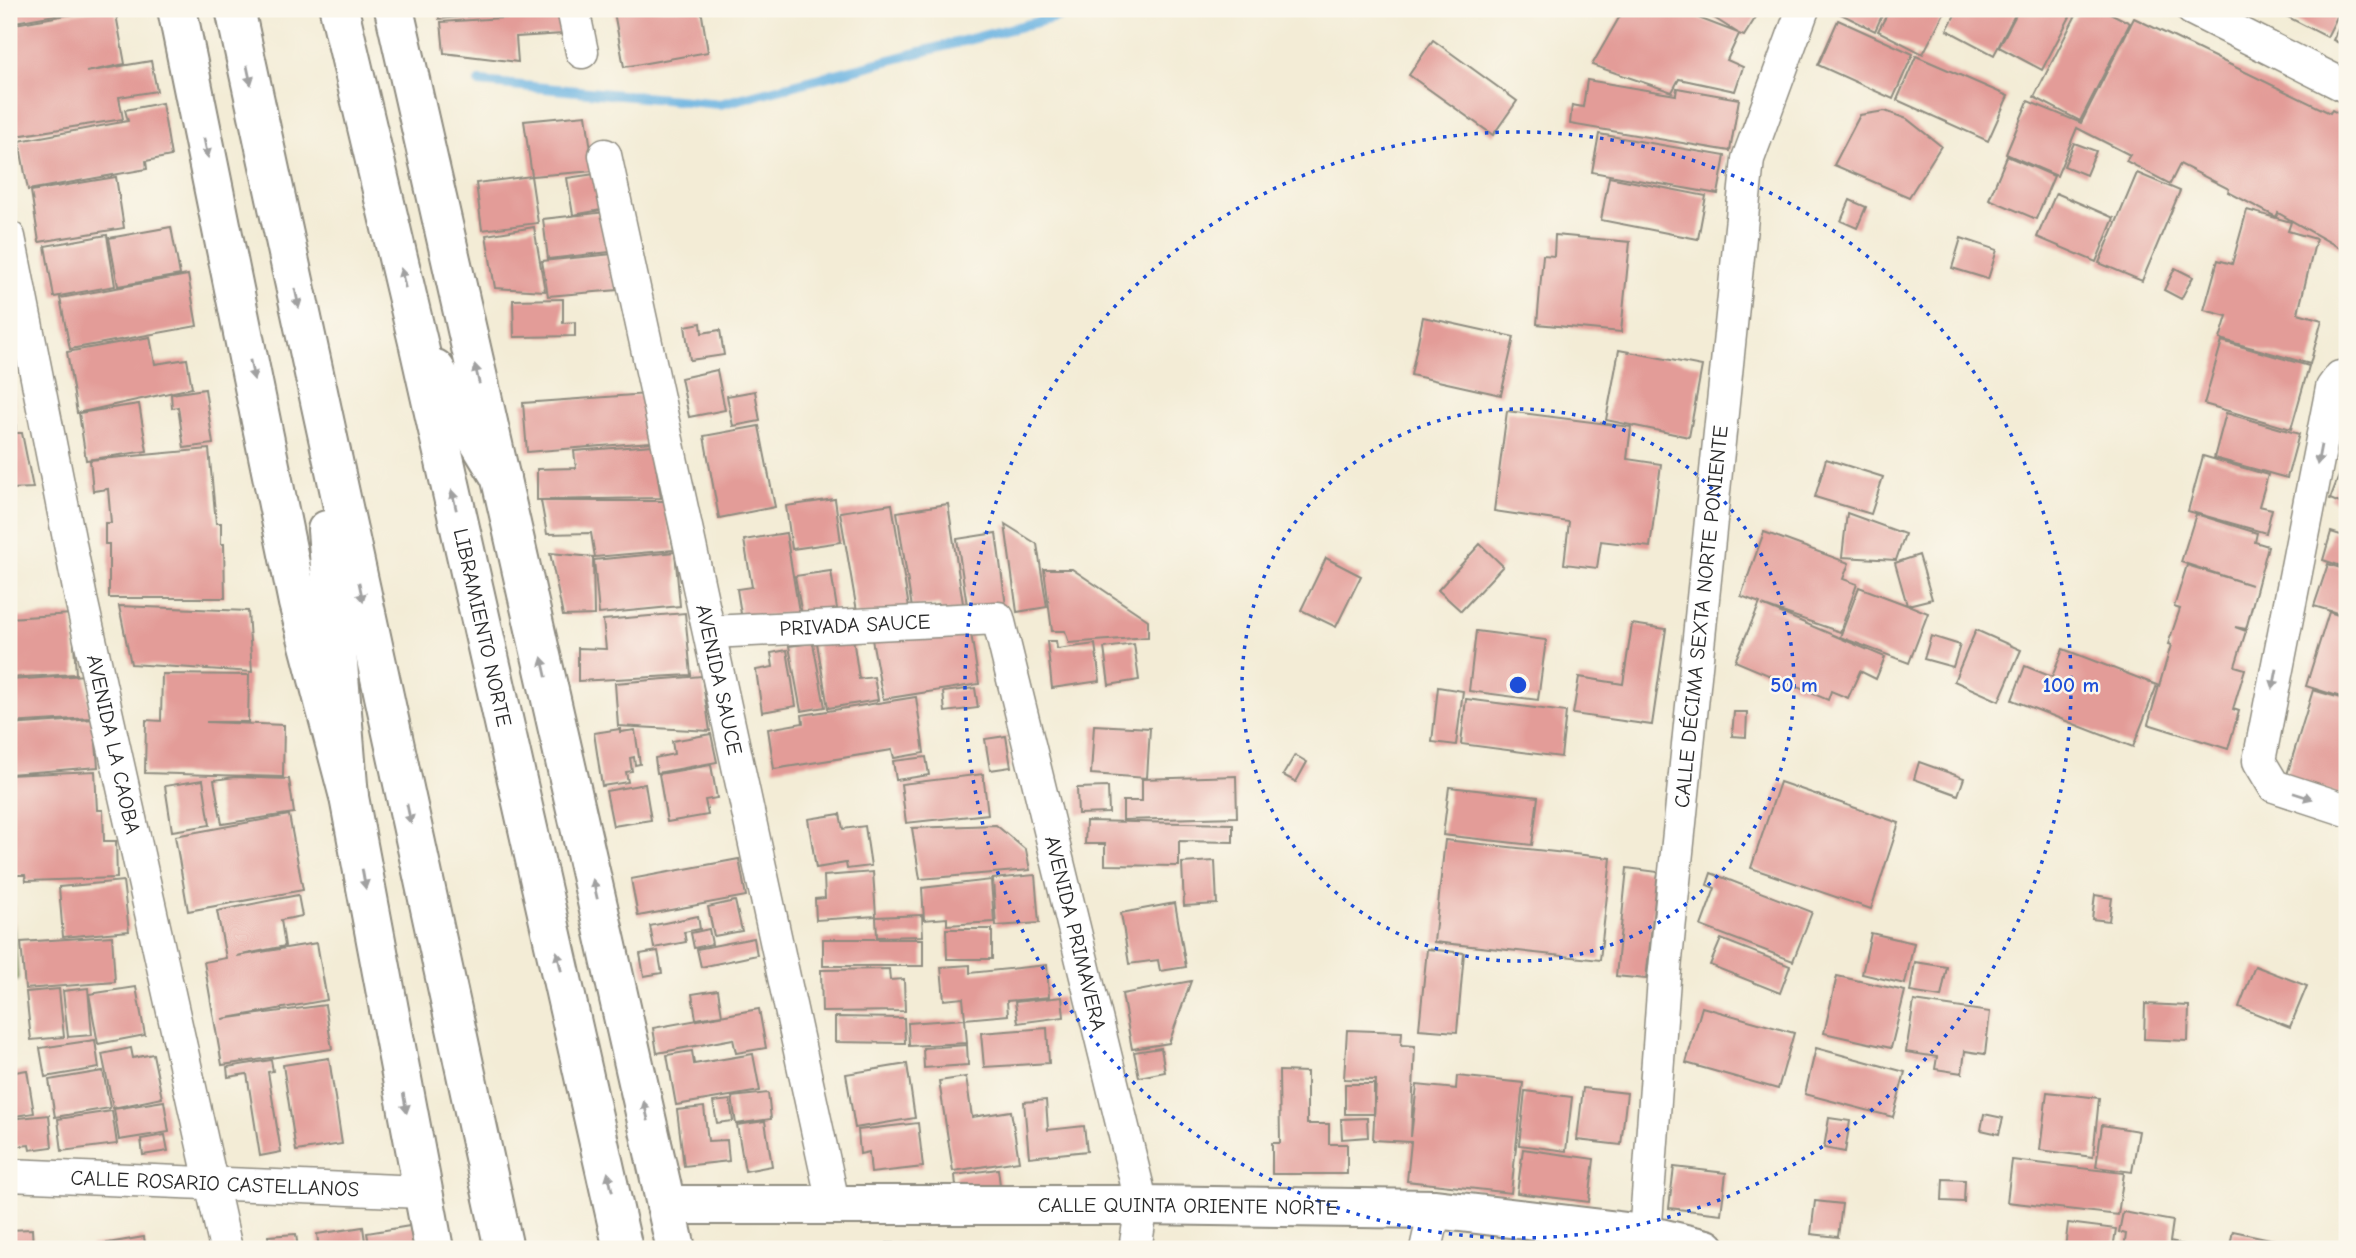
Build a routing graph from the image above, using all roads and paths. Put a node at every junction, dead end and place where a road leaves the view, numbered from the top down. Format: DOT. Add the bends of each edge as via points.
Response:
graph roads {
  1 [pos="177,9"];
  2 [pos="234,9"];
  3 [pos="339,9"];
  4 [pos="394,9"];
  5 [pos="573,9"];
  6 [pos="1803,9"];
  7 [pos="2192,9"];
  8 [pos="582,51"];
  9 [pos="2347,87"];
  10 [pos="605,155"];
  11 [pos="9,237"];
  12 [pos="418,342"];
  13 [pos="316,381"];
  14 [pos="2340,382"];
  15 [pos="501,478"];
  16 [pos="998,618"];
  17 [pos="711,632"];
  18 [pos="348,797"];
  19 [pos="2347,810"];
  20 [pos="9,1175"];
  21 [pos="213,1183"];
  22 [pos="422,1192"];
  23 [pos="666,1205"];
  24 [pos="1142,1205"];
  25 [pos="834,1207"];
  26 [pos="1435,1209"];
  27 [pos="1643,1242"];
  28 [pos="226,1249"];
  29 [pos="434,1249"];
  30 [pos="504,1249"];
  31 [pos="624,1249"];
  32 [pos="676,1249"];
  33 [pos="1135,1249"];
  34 [pos="1426,1249"];
  35 [pos="1706,1249"];
  1 -- 18 [label="main road, one-way" via="298,603"];
  2 -- 13 [label="main road, one-way"];
  12 -- 3 [label="main road, LIBRAMIENTO NORTE, one-way"];
  15 -- 4 [label="main road, one-way"];
  5 -- 8 [label="street"];
  6 -- 27 [label="street, CALLE DÉCIMA SEXTA NORTE PONIENTE" via="1748,159 1664,979"];
  7 -- 9 [label="street"];
  10 -- 17 [label="street, AVENIDA SAUCE"];
  11 -- 21 [label="street, AVENIDA LA CAOBA" via="80,599"];
  12 -- 15 [label="main road"];
  31 -- 12 [label="main road, LIBRAMIENTO NORTE, one-way"];
  13 -- 18 [label="main road"];
  13 -- 30 [label="main road, one-way"];
  14 -- 19 [label="street, one-way" via="2259,761 2274,786"];
  23 -- 15 [label="main road, one-way"];
  16 -- 17 [label="street, PRIVADA SAUCE"];
  16 -- 24 [label="street, AVENIDA PRIMAVERA"];
  17 -- 25 [label="street, AVENIDA SAUCE"];
  18 -- 22 [label="main road, one-way"];
  20 -- 21 [label="street, CALLE ROSARIO CASTELLANOS"];
  21 -- 22 [label="street, CALLE ROSARIO CASTELLANOS"];
  21 -- 28 [label="street, AVENIDA LA CAOBA"];
  22 -- 29 [label="main road"];
  23 -- 25 [label="main road, CALLE QUINTA ORIENTE NORTE"];
  23 -- 32 [label="main road"];
  24 -- 25 [label="main road, CALLE QUINTA ORIENTE NORTE"];
  24 -- 26 [label="main road, CALLE QUINTA ORIENTE NORTE"];
  24 -- 33 [label="street, AVENIDA PRIMAVERA"];
  26 -- 27 [label="main road, CALLE QUINTA ORIENTE NORTE"];
  26 -- 34 [label="street"];
  27 -- 35 [label="main road, CALLE QUINTA ORIENTE NORTE"];
}
